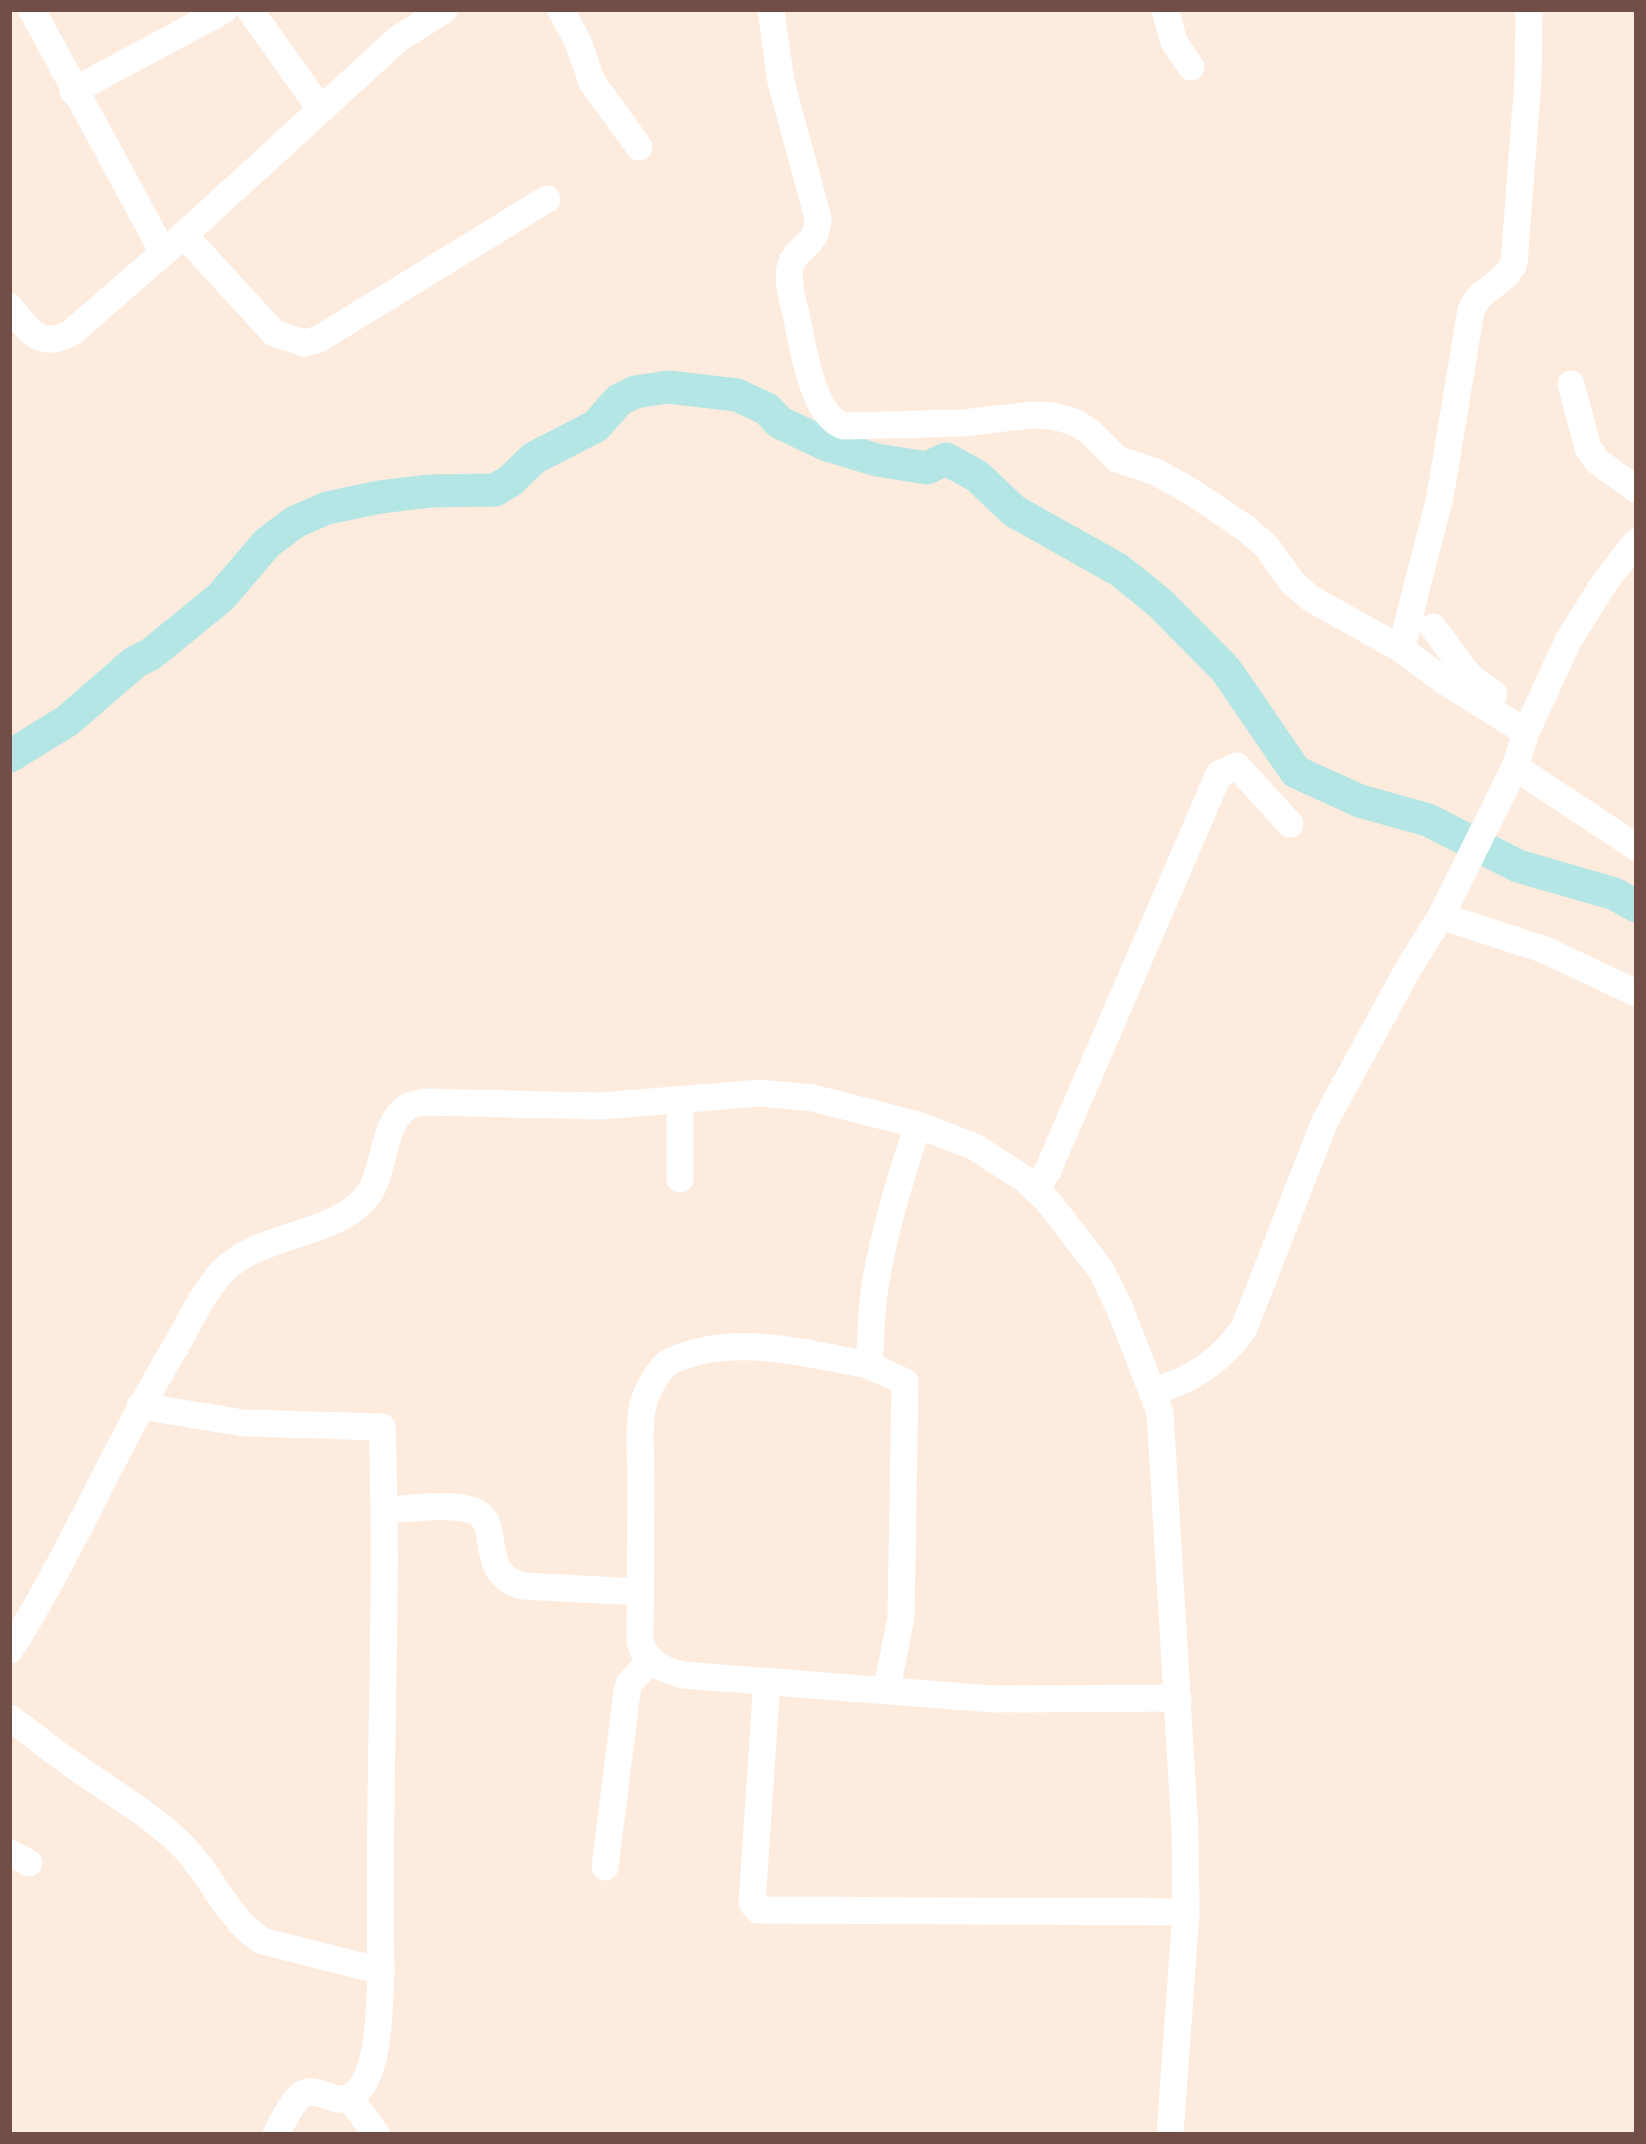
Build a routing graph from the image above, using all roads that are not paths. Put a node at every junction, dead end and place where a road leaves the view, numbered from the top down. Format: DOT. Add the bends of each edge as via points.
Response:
graph roads {
  1 [pos="32,10"];
  2 [pos="224,10"];
  3 [pos="250,10"];
  4 [pos="444,10"];
  5 [pos="561,10"];
  6 [pos="771,10"];
  7 [pos="1165,10"];
  8 [pos="1529,10"];
  9 [pos="409,20"];
  10 [pos="1191,68"];
  11 [pos="74,91"];
  12 [pos="321,111"];
  13 [pos="639,147"];
  14 [pos="547,200"];
  15 [pos="184,235"];
  16 [pos="163,252"];
  17 [pos="10,308"];
  18 [pos="1571,384"];
  19 [pos="1635,489"];
  20 [pos="1635,542"];
  21 [pos="1433,627"];
  22 [pos="1401,649"];
  23 [pos="1529,726"];
  24 [pos="1515,767"];
  25 [pos="1290,824"];
  26 [pos="1635,846"];
  27 [pos="1441,916"];
  28 [pos="1635,993"];
  29 [pos="680,1100"];
  30 [pos="918,1125"];
  31 [pos="680,1179"];
  32 [pos="1036,1190"];
  33 [pos="870,1365"];
  34 [pos="1154,1391"];
  35 [pos="140,1406"];
  36 [pos="385,1510"];
  37 [pos="640,1592"];
  38 [pos="10,1650"];
  39 [pos="650,1660"];
  40 [pos="767,1681"];
  41 [pos="887,1689"];
  42 [pos="1178,1698"];
  43 [pos="10,1718"];
  44 [pos="605,1867"];
  45 [pos="1186,1912"];
  46 [pos="381,1971"];
  47 [pos="350,2098"];
  48 [pos="276,2133"];
  49 [pos="376,2133"];
  50 [pos="1170,2133"];
  1 -- 11 [label="street"];
  2 -- 11 [label="street"];
  3 -- 12 [label="street"];
  4 -- 9 [label="street"];
  5 -- 13 [label="street" via="592,82"];
  6 -- 22 [label="street" via="782,82 818,218 817,235 792,262 790,286 807,368 822,405 834,422 844,426 963,423 1031,415 1074,422 1117,459 1156,472 1248,530 1310,598"];
  7 -- 10 [label="street" via="1174,42"];
  8 -- 22 [label="street" via="1528,80 1514,263 1474,301 1471,310 1440,497"];
  9 -- 12 [label="street" via="398,39"];
  11 -- 16 [label="street"];
  12 -- 15 [label="street"];
  14 -- 15 [label="street" via="319,339 304,343 274,333"];
  15 -- 16 [label="street"];
  16 -- 17 [label="street" via="61,339 37,337"];
  18 -- 19 [label="street" via="1588,448 1597,461"];
  20 -- 23 [label="street" via="1568,641"];
  21 -- 23 [label="street" via="1475,682"];
  22 -- 23 [label="street" via="1446,682"];
  23 -- 24 [label="street"];
  24 -- 26 [label="street"];
  24 -- 27 [label="street"];
  25 -- 32 [label="street" via="1237,766 1219,774"];
  27 -- 28 [label="street" via="1545,950"];
  27 -- 34 [label="street" via="1325,1121 1244,1328 1217,1361 1178,1383"];
  29 -- 30 [label="street" via="760,1094 813,1098"];
  29 -- 31 [label="street"];
  29 -- 35 [label="street" via="602,1106 424,1102 407,1107 393,1125 367,1197 351,1213 265,1245 225,1269"];
  30 -- 32 [label="street" via="975,1147"];
  30 -- 33 [label="street" via="894,1196 875,1287"];
  32 -- 34 [label="street" via="1101,1270"];
  33 -- 37 [label="street" via="773,1347 738,1347 669,1362 654,1379 645,1400 641,1436"];
  33 -- 41 [label="street" via="905,1382 901,1617"];
  34 -- 42 [label="street" via="1160,1412"];
  35 -- 36 [label="street" via="243,1423 382,1427"];
  35 -- 38 [label="street" via="43,1600"];
  36 -- 37 [label="street" via="463,1507 477,1512 486,1521 497,1572 511,1583"];
  36 -- 46 [label="street"];
  37 -- 39 [label="street" via="640,1641"];
  39 -- 40 [label="street" via="683,1675"];
  39 -- 44 [label="street" via="629,1684 627,1692"];
  40 -- 41 [label="street"];
  40 -- 45 [label="street" via="752,1903 758,1910"];
  41 -- 42 [label="street" via="993,1699"];
  42 -- 45 [label="street"];
  43 -- 46 [label="street" via="156,1822 192,1855 236,1919 262,1941"];
  45 -- 50 [label="street"];
  46 -- 47 [label="street" via="375,2050 361,2086"];
  47 -- 48 [label="street" via="305,2093"];
  47 -- 49 [label="street"];
}
